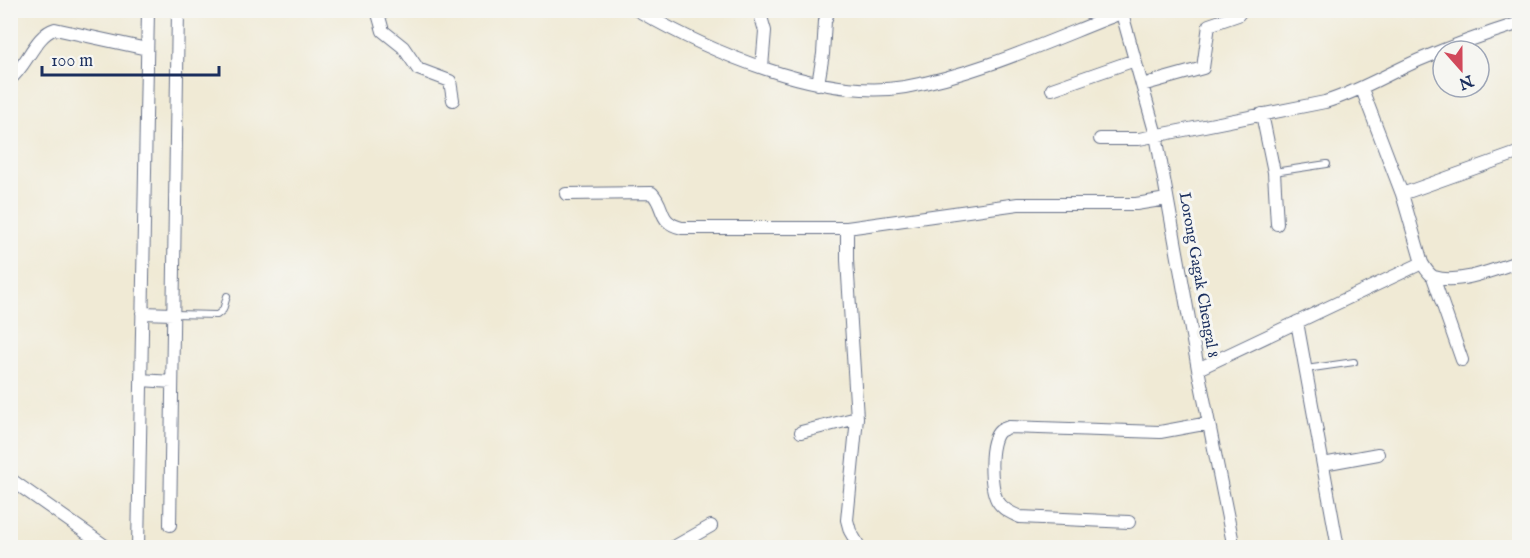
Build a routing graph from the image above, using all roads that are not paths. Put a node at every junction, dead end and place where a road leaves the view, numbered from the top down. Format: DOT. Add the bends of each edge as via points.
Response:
graph roads {
  1 [pos="148,10"];
  2 [pos="178,10"];
  3 [pos="377,10"];
  4 [pos="759,10"];
  5 [pos="829,10"];
  6 [pos="1242,10"];
  7 [pos="637,11"];
  8 [pos="1121,12"];
  9 [pos="1520,23"];
  10 [pos="147,49"];
  11 [pos="1134,60"];
  12 [pos="762,67"];
  13 [pos="10,79"];
  14 [pos="818,84"];
  15 [pos="1142,85"];
  16 [pos="1362,88"];
  17 [pos="1052,89"];
  18 [pos="453,100"];
  19 [pos="1262,114"];
  20 [pos="1156,135"];
  21 [pos="1100,139"];
  22 [pos="1520,152"];
  23 [pos="1327,164"];
  24 [pos="1274,172"];
  25 [pos="566,194"];
  26 [pos="1401,194"];
  27 [pos="1167,199"];
  28 [pos="1277,224"];
  29 [pos="847,228"];
  30 [pos="1520,261"];
  31 [pos="1422,263"];
  32 [pos="1433,277"];
  33 [pos="227,296"];
  34 [pos="142,313"];
  35 [pos="173,314"];
  36 [pos="1297,322"];
  37 [pos="1462,360"];
  38 [pos="1354,362"];
  39 [pos="1198,369"];
  40 [pos="1306,369"];
  41 [pos="141,380"];
  42 [pos="172,382"];
  43 [pos="857,418"];
  44 [pos="1209,423"];
  45 [pos="801,432"];
  46 [pos="1378,454"];
  47 [pos="1323,464"];
  48 [pos="10,479"];
  49 [pos="1129,522"];
  50 [pos="170,525"];
  51 [pos="711,526"];
  52 [pos="108,548"];
  53 [pos="138,548"];
  54 [pos="672,548"];
  55 [pos="860,548"];
  56 [pos="1234,548"];
  57 [pos="1338,548"];
  1 -- 10 [label="street"];
  2 -- 35 [label="street"];
  3 -- 18 [label="street" via="383,31 403,47 418,69 450,81"];
  4 -- 12 [label="street" via="765,31"];
  5 -- 14 [label="street"];
  6 -- 15 [label="street" via="1209,25 1203,68"];
  7 -- 12 [label="street" via="709,48"];
  8 -- 11 [label="street, Lorong Gagak Chengal 8"];
  8 -- 14 [label="street" via="974,69 905,87 876,90"];
  9 -- 16 [label="street" via="1480,35"];
  10 -- 13 [label="street" via="55,29 46,34"];
  10 -- 34 [label="street"];
  11 -- 15 [label="street, Lorong Gagak Chengal 8"];
  11 -- 17 [label="street"];
  12 -- 14 [label="street"];
  15 -- 20 [label="street, Lorong Gagak Chengal 8"];
  16 -- 19 [label="street" via="1325,102"];
  16 -- 26 [label="street"];
  19 -- 20 [label="street"];
  19 -- 24 [label="street"];
  20 -- 21 [label="street" via="1132,140"];
  20 -- 27 [label="street, Lorong Gagak Chengal 8"];
  22 -- 26 [label="street"];
  23 -- 24 [label="lane"];
  24 -- 28 [label="street"];
  25 -- 29 [label="street" via="652,193 664,219 682,228"];
  26 -- 31 [label="street"];
  27 -- 29 [label="street" via="1136,204 1018,204"];
  27 -- 39 [label="street, Lorong Gagak Chengal 8"];
  29 -- 43 [label="street"];
  30 -- 32 [label="street" via="1468,276"];
  31 -- 32 [label="street"];
  31 -- 36 [label="street"];
  32 -- 37 [label="street"];
  33 -- 35 [label="lane" via="218,315"];
  34 -- 35 [label="street"];
  34 -- 41 [label="street"];
  35 -- 42 [label="street"];
  36 -- 39 [label="street"];
  36 -- 40 [label="street"];
  38 -- 40 [label="lane"];
  39 -- 44 [label="street, Lorong Gagak Chengal 8"];
  40 -- 47 [label="street"];
  41 -- 42 [label="street"];
  41 -- 53 [label="street"];
  42 -- 50 [label="street"];
  43 -- 45 [label="street"];
  43 -- 55 [label="street" via="847,520"];
  44 -- 49 [label="street" via="1160,432 1009,427 999,432 994,441 991,480 997,500 1007,512 1020,517"];
  44 -- 56 [label="street, Lorong Gagak Chengal 8"];
  46 -- 47 [label="street"];
  47 -- 57 [label="street"];
  48 -- 52 [label="street"];
  51 -- 54 [label="street"];
}
